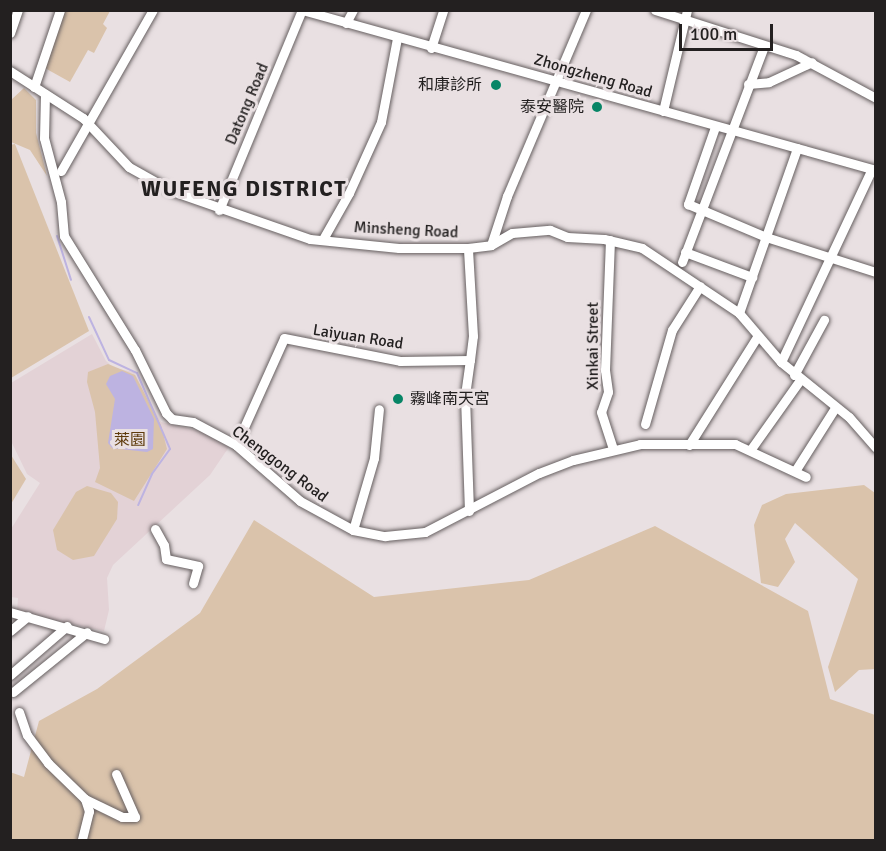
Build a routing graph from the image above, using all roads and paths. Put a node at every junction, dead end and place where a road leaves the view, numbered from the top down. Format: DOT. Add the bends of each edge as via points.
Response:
graph roads {
  1 [pos="18,10"];
  2 [pos="60,10"];
  3 [pos="153,10"];
  4 [pos="353,10"];
  5 [pos="443,10"];
  6 [pos="586,10"];
  7 [pos="655,10"];
  8 [pos="302,11"];
  9 [pos="686,15"];
  10 [pos="346,23"];
  11 [pos="10,33"];
  12 [pos="397,38"];
  13 [pos="764,46"];
  14 [pos="431,48"];
  15 [pos="812,62"];
  16 [pos="10,71"];
  17 [pos="555,81"];
  18 [pos="748,84"];
  19 [pos="34,87"];
  20 [pos="45,94"];
  21 [pos="876,98"];
  22 [pos="663,111"];
  23 [pos="88,123"];
  24 [pos="715,127"];
  25 [pos="732,131"];
  26 [pos="797,148"];
  27 [pos="874,170"];
  28 [pos="61,171"];
  29 [pos="219,210"];
  30 [pos="702,211"];
  31 [pos="766,237"];
  32 [pos="324,239"];
  33 [pos="610,240"];
  34 [pos="491,245"];
  35 [pos="468,248"];
  36 [pos="684,252"];
  37 [pos="833,258"];
  38 [pos="682,262"];
  39 [pos="876,272"];
  40 [pos="752,277"];
  41 [pos="700,286"];
  42 [pos="739,313"];
  43 [pos="824,320"];
  44 [pos="757,337"];
  45 [pos="470,360"];
  46 [pos="781,362"];
  47 [pos="797,377"];
  48 [pos="835,408"];
  49 [pos="379,409"];
  50 [pos="645,424"];
  51 [pos="236,445"];
  52 [pos="689,445"];
  53 [pos="613,448"];
  54 [pos="876,448"];
  55 [pos="751,449"];
  56 [pos="795,471"];
  57 [pos="806,477"];
  58 [pos="469,511"];
  59 [pos="155,530"];
  60 [pos="353,530"];
  61 [pos="193,583"];
  62 [pos="10,612"];
  63 [pos="28,616"];
  64 [pos="67,626"];
  65 [pos="10,631"];
  66 [pos="87,632"];
  67 [pos="104,639"];
  68 [pos="10,675"];
  69 [pos="13,692"];
  70 [pos="10,720"];
  71 [pos="116,774"];
  72 [pos="85,799"];
  73 [pos="82,840"];
  1 -- 11 [label="street"];
  2 -- 19 [label="street"];
  3 -- 23 [label="street"];
  4 -- 10 [label="street"];
  5 -- 14 [label="street"];
  6 -- 17 [label="street"];
  7 -- 9 [label="street"];
  8 -- 10 [label="street, Zhongzheng Road"];
  8 -- 29 [label="street, Datong Road"];
  9 -- 13 [label="street"];
  9 -- 22 [label="street"];
  10 -- 12 [label="street, Zhongzheng Road"];
  12 -- 14 [label="street, Zhongzheng Road"];
  12 -- 32 [label="street" via="381,122"];
  13 -- 15 [label="street"];
  13 -- 18 [label="street"];
  14 -- 17 [label="street, Zhongzheng Road"];
  15 -- 18 [label="street" via="770,82"];
  15 -- 21 [label="street"];
  16 -- 19 [label="street, Minsheng Road"];
  17 -- 22 [label="street, Zhongzheng Road"];
  17 -- 34 [label="street"];
  18 -- 25 [label="street"];
  19 -- 20 [label="street, Minsheng Road"];
  20 -- 23 [label="street, Minsheng Road"];
  20 -- 51 [label="street, Chenggong Road" via="44,138 69,248 135,350 165,413 193,422"];
  22 -- 24 [label="street, Zhongzheng Road"];
  23 -- 28 [label="street"];
  23 -- 29 [label="street, Minsheng Road" via="129,167"];
  24 -- 25 [label="street, Zhongzheng Road"];
  24 -- 30 [label="street" via="688,204"];
  25 -- 26 [label="street, Zhongzheng Road"];
  25 -- 30 [label="street"];
  26 -- 27 [label="street, Zhongzheng Road"];
  26 -- 31 [label="street"];
  27 -- 37 [label="street"];
  29 -- 32 [label="street, Minsheng Road" via="310,239"];
  30 -- 31 [label="street"];
  30 -- 36 [label="street"];
  31 -- 37 [label="street"];
  31 -- 40 [label="street"];
  32 -- 35 [label="street, Minsheng Road" via="399,248"];
  33 -- 34 [label="street, Minsheng Road" via="533,231 512,232"];
  33 -- 41 [label="street, Minsheng Road" via="642,248"];
  33 -- 53 [label="street, Xinkai Street" via="605,370 609,392 601,412"];
  34 -- 35 [label="street, Minsheng Road"];
  35 -- 45 [label="street" via="473,336"];
  36 -- 38 [label="street"];
  36 -- 40 [label="street"];
  37 -- 39 [label="street"];
  37 -- 46 [label="street"];
  40 -- 42 [label="street"];
  41 -- 42 [label="street, Minsheng Road"];
  41 -- 50 [label="street" via="672,330"];
  42 -- 44 [label="street, Minsheng Road"];
  43 -- 47 [label="street"];
  44 -- 46 [label="street, Minsheng Road"];
  44 -- 52 [label="street"];
  45 -- 51 [label="street, Laiyuan Road" via="400,360 284,338"];
  45 -- 58 [label="street" via="465,394"];
  46 -- 47 [label="street, Minsheng Road"];
  47 -- 48 [label="street, Minsheng Road"];
  47 -- 55 [label="street"];
  48 -- 54 [label="street, Minsheng Road"];
  48 -- 56 [label="street"];
  49 -- 60 [label="street" via="374,458"];
  51 -- 60 [label="street, Chenggong Road" via="300,501"];
  52 -- 53 [label="street, Chenggong Road"];
  52 -- 55 [label="street, Chenggong Road" via="735,444"];
  53 -- 58 [label="street, Chenggong Road" via="539,473"];
  55 -- 56 [label="street, Chenggong Road"];
  56 -- 57 [label="street, Chenggong Road"];
  58 -- 60 [label="street, Chenggong Road" via="425,532 405,536"];
  59 -- 61 [label="street" via="164,545 166,559 198,566"];
  62 -- 63 [label="street"];
  63 -- 64 [label="street"];
  63 -- 65 [label="street"];
  64 -- 66 [label="street"];
  64 -- 68 [label="street"];
  66 -- 67 [label="street"];
  66 -- 69 [label="street"];
  70 -- 72 [label="street" via="19,712 27,735 48,764"];
  71 -- 72 [label="street" via="135,817 122,817"];
  72 -- 73 [label="street" via="89,811"];
}
